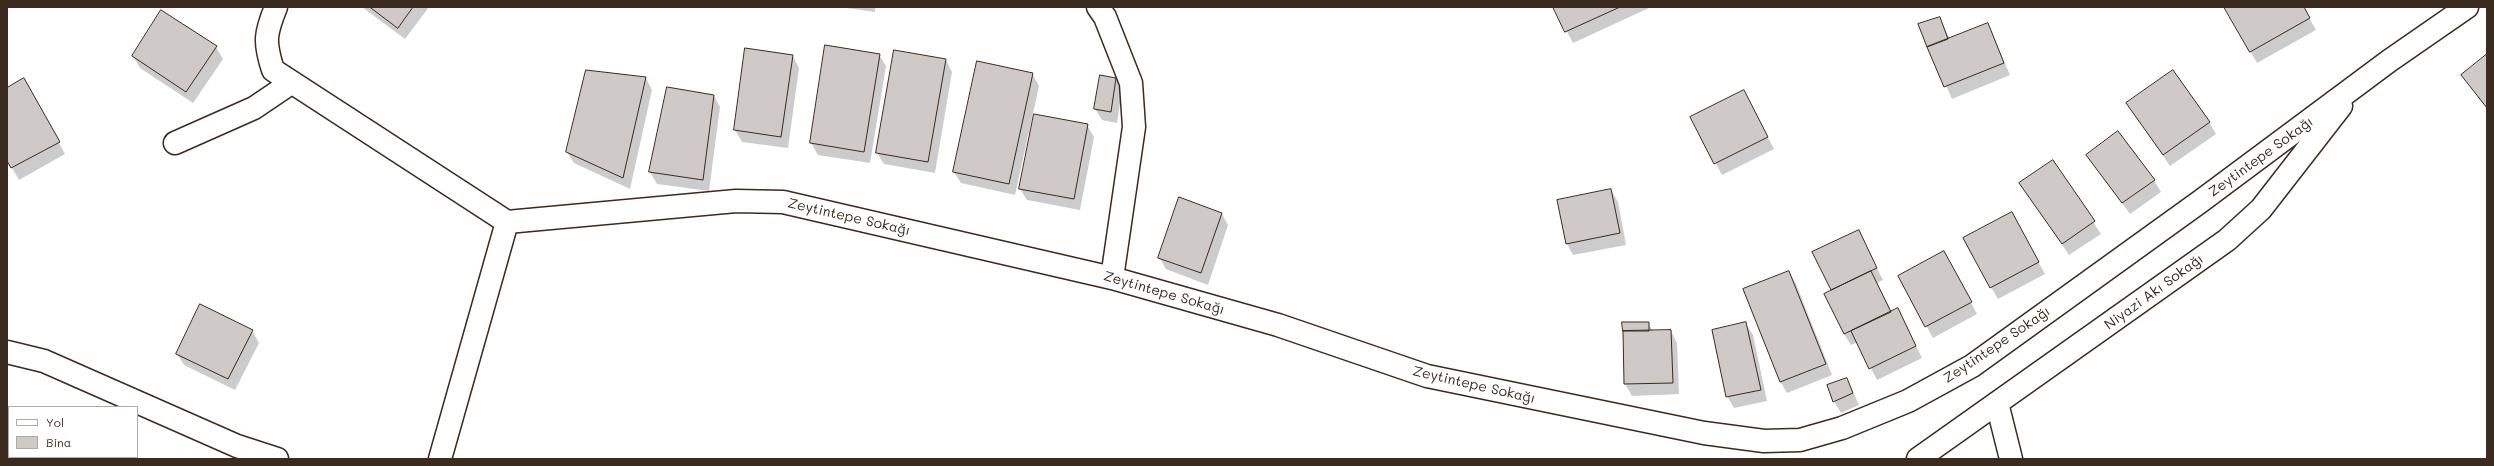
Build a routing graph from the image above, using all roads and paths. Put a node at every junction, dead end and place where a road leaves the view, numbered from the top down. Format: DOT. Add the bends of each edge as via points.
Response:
graph roads {
  1 [pos="276,7"];
  2 [pos="1098,7"];
  3 [pos="2467,7"];
  4 [pos="291,83"];
  5 [pos="2355,87"];
  6 [pos="175,143"];
  7 [pos="507,222"];
  8 [pos="1112,278"];
  9 [pos="7,352"];
  10 [pos="1997,403"];
  11 [pos="277,459"];
  12 [pos="440,459"];
  13 [pos="1918,459"];
  14 [pos="2011,459"];
  1 -- 4 [label="street" via="269,23 265,46 273,70"];
  2 -- 8 [label="street" via="1105,17 1131,83 1134,127"];
  3 -- 5 [label="street, Zeytintepe Sokağı"];
  4 -- 6 [label="street" via="254,108"];
  4 -- 7 [label="street"];
  5 -- 8 [label="street, Zeytintepe Sokağı" via="1972,366 1908,401 1842,428 1800,440 1764,441 1704,433 1427,376 1278,325"];
  5 -- 10 [label="street, Niyazi Akı Sokağı" via="2282,185 2261,209 2227,240"];
  7 -- 8 [label="street, Zeytintepe Sokağı" via="736,201 783,202"];
  7 -- 12 [label="street"];
  9 -- 11 [label="street" via="44,361 237,446"];
  10 -- 13 [label="street, Niyazi Akı Sokağı"];
  10 -- 14 [label="street"];
}
